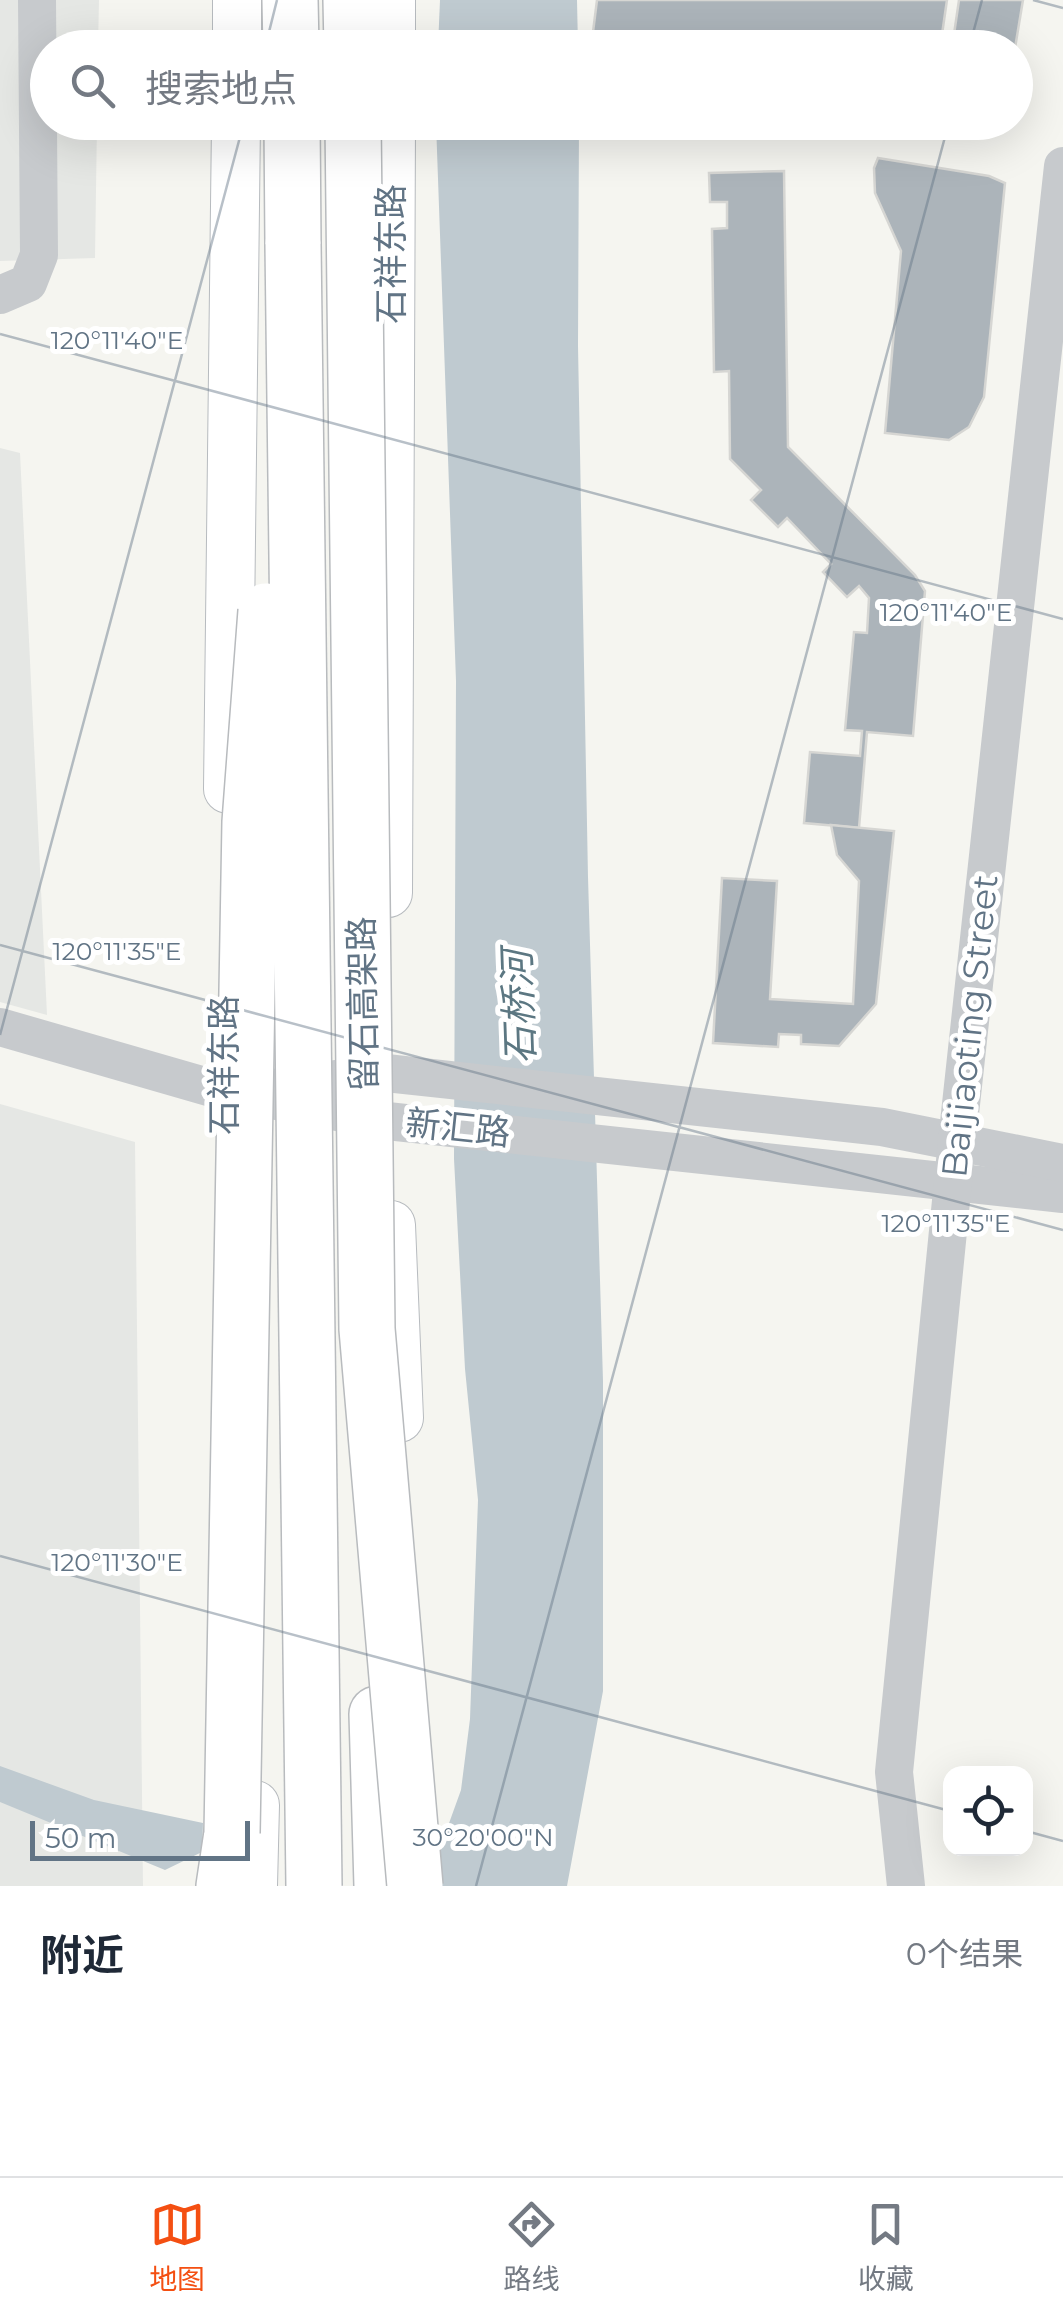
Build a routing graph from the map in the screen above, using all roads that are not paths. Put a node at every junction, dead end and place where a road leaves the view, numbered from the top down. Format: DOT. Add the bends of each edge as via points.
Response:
graph roads {
  1 [pos="37,0"];
  2 [pos="237,0"];
  3 [pos="290,0"];
  4 [pos="351,0"];
  5 [pos="392,0"];
  6 [pos="37,30"];
  7 [pos="237,30"];
  8 [pos="291,30"];
  9 [pos="352,30"];
  10 [pos="391,30"];
  11 [pos="38,140"];
  12 [pos="236,140"];
  13 [pos="292,140"];
  14 [pos="353,140"];
  15 [pos="391,140"];
  16 [pos="1063,166"];
  17 [pos="293,244"];
  18 [pos="0,295"];
  19 [pos="0,1027"];
  20 [pos="386,1073"];
  21 [pos="222,1092"];
  22 [pos="387,1121"];
  23 [pos="957,1142"];
  24 [pos="1063,1164"];
  25 [pos="953,1181"];
  26 [pos="1063,1194"];
  27 [pos="367,1329"];
  28 [pos="232,1833"];
  29 [pos="224,1886"];
  30 [pos="233,1886"];
  31 [pos="253,1886"];
  32 [pos="314,1886"];
  33 [pos="382,1886"];
  34 [pos="406,1886"];
  35 [pos="414,1886"];
  36 [pos="906,1886"];
  1 -- 6 [label="street"];
  2 -- 7 [label="main road"];
  3 -- 8 [label="highway"];
  4 -- 9 [label="highway"];
  5 -- 10 [label="main road"];
  11 -- 18 [label="street" via="38,256 28,283"];
  12 -- 21 [label="main road, 石祥东路"];
  13 -- 17 [label="highway, 留石高架路"];
  14 -- 27 [label="highway, 留石高架路, bridge"];
  15 -- 20 [label="main road, 石祥东路"];
  16 -- 23 [label="street, Baijiaoting Street"];
  17 -- 28 [label="highway, bridge" via="250,822"];
  17 -- 32 [label="highway, 留石高架路, bridge"];
  19 -- 21 [label="street"];
  20 -- 21 [label="street, 新汇路"];
  20 -- 22 [label="main road, 石祥东路"];
  20 -- 23 [label="street, 新汇路" via="882,1127"];
  21 -- 22 [label="street, 新汇路"];
  21 -- 31 [label="main road, 石祥东路" via="256,1808"];
  22 -- 25 [label="street, 新汇路"];
  22 -- 34 [label="main road, 石祥东路" via="400,1430"];
  23 -- 24 [label="street, 新汇路"];
  23 -- 25 [label="street, Baijiaoting Street"];
  25 -- 26 [label="street, 新汇路"];
  25 -- 36 [label="street, Baijiaoting Street" via="894,1772"];
  27 -- 33 [label="highway, 留石高架路, bridge"];
  27 -- 35 [label="highway, bridge"];
  28 -- 29 [label="highway"];
  28 -- 30 [label="highway"];
}
